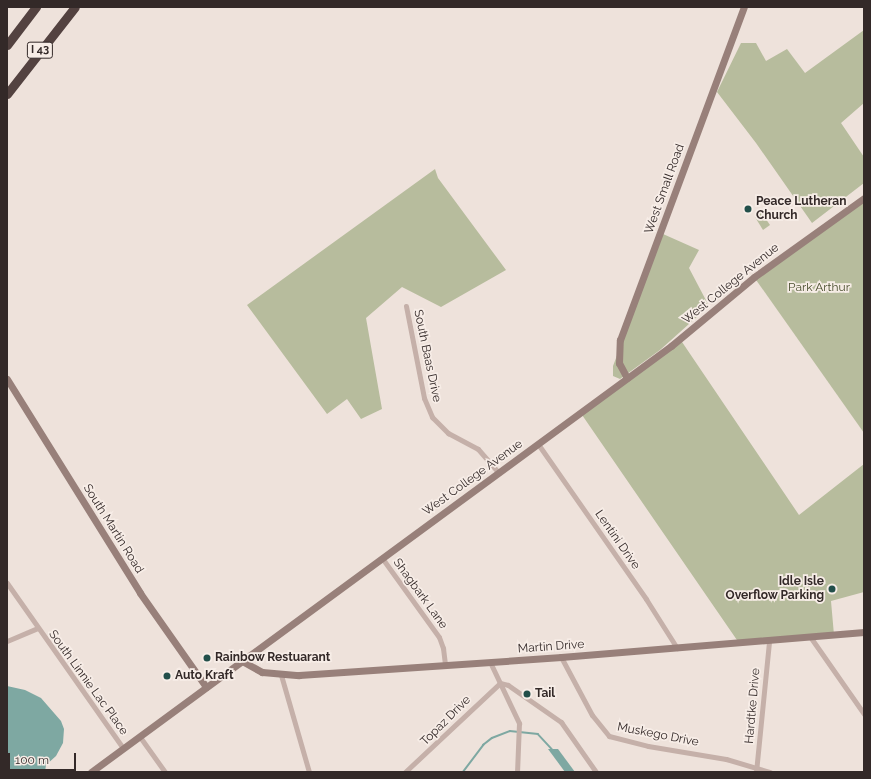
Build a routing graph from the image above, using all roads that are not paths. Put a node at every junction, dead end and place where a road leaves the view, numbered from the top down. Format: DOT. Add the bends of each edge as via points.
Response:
graph roads {
  1 [pos="36,7"];
  2 [pos="75,7"];
  3 [pos="744,7"];
  4 [pos="7,45"];
  5 [pos="7,94"];
  6 [pos="864,198"];
  7 [pos="406,306"];
  8 [pos="627,378"];
  9 [pos="7,379"];
  10 [pos="538,444"];
  11 [pos="499,473"];
  12 [pos="382,558"];
  13 [pos="7,583"];
  14 [pos="37,628"];
  15 [pos="864,632"];
  16 [pos="811,638"];
  17 [pos="7,641"];
  18 [pos="769,641"];
  19 [pos="677,648"];
  20 [pos="561,657"];
  21 [pos="242,661"];
  22 [pos="490,662"];
  23 [pos="445,665"];
  24 [pos="281,675"];
  25 [pos="500,683"];
  26 [pos="206,688"];
  27 [pos="864,714"];
  28 [pos="140,736"];
  29 [pos="123,748"];
  30 [pos="756,770"];
  31 [pos="91,772"];
  32 [pos="165,772"];
  33 [pos="309,772"];
  34 [pos="405,772"];
  35 [pos="517,772"];
  36 [pos="596,772"];
  37 [pos="770,772"];
  1 -- 4 [label="highway, I 43"];
  2 -- 5 [label="highway, I 43"];
  3 -- 8 [label="street, West Small Road" via="620,340 619,363"];
  6 -- 8 [label="street, West College Avenue" via="808,236"];
  7 -- 11 [label="street, South Baas Drive" via="424,398 432,417 448,433 478,449"];
  8 -- 10 [label="street, West College Avenue"];
  9 -- 26 [label="street, South Martin Road" via="140,593"];
  10 -- 11 [label="street, West College Avenue"];
  10 -- 19 [label="street, Lentini Drive"];
  11 -- 12 [label="street, West College Avenue"];
  12 -- 21 [label="street, West College Avenue"];
  12 -- 23 [label="street, Shagbark Lane" via="439,637"];
  13 -- 14 [label="street, South Linnie Lac Place"];
  14 -- 17 [label="street"];
  14 -- 29 [label="street, South Linnie Lac Place"];
  15 -- 16 [label="street, Martin Drive"];
  16 -- 18 [label="street, Martin Drive"];
  16 -- 27 [label="street"];
  18 -- 19 [label="street, Martin Drive"];
  18 -- 30 [label="street, Hardtke Drive"];
  19 -- 20 [label="street, Martin Drive"];
  20 -- 22 [label="street, Martin Drive"];
  20 -- 30 [label="street, Muskego Drive" via="592,715 609,736 622,741 706,755"];
  21 -- 24 [label="street, Martin Drive" via="256,670"];
  21 -- 26 [label="street, West College Avenue"];
  22 -- 23 [label="street, Martin Drive"];
  22 -- 25 [label="street"];
  23 -- 24 [label="street, Martin Drive"];
  24 -- 33 [label="street"];
  25 -- 34 [label="street, Topaz Drive"];
  25 -- 35 [label="street" via="519,723"];
  25 -- 36 [label="street" via="508,685 561,722"];
  26 -- 28 [label="street, West College Avenue"];
  28 -- 29 [label="street, West College Avenue"];
  28 -- 32 [label="street"];
  29 -- 31 [label="street, West College Avenue"];
  30 -- 37 [label="street, Muskego Drive"];
}
